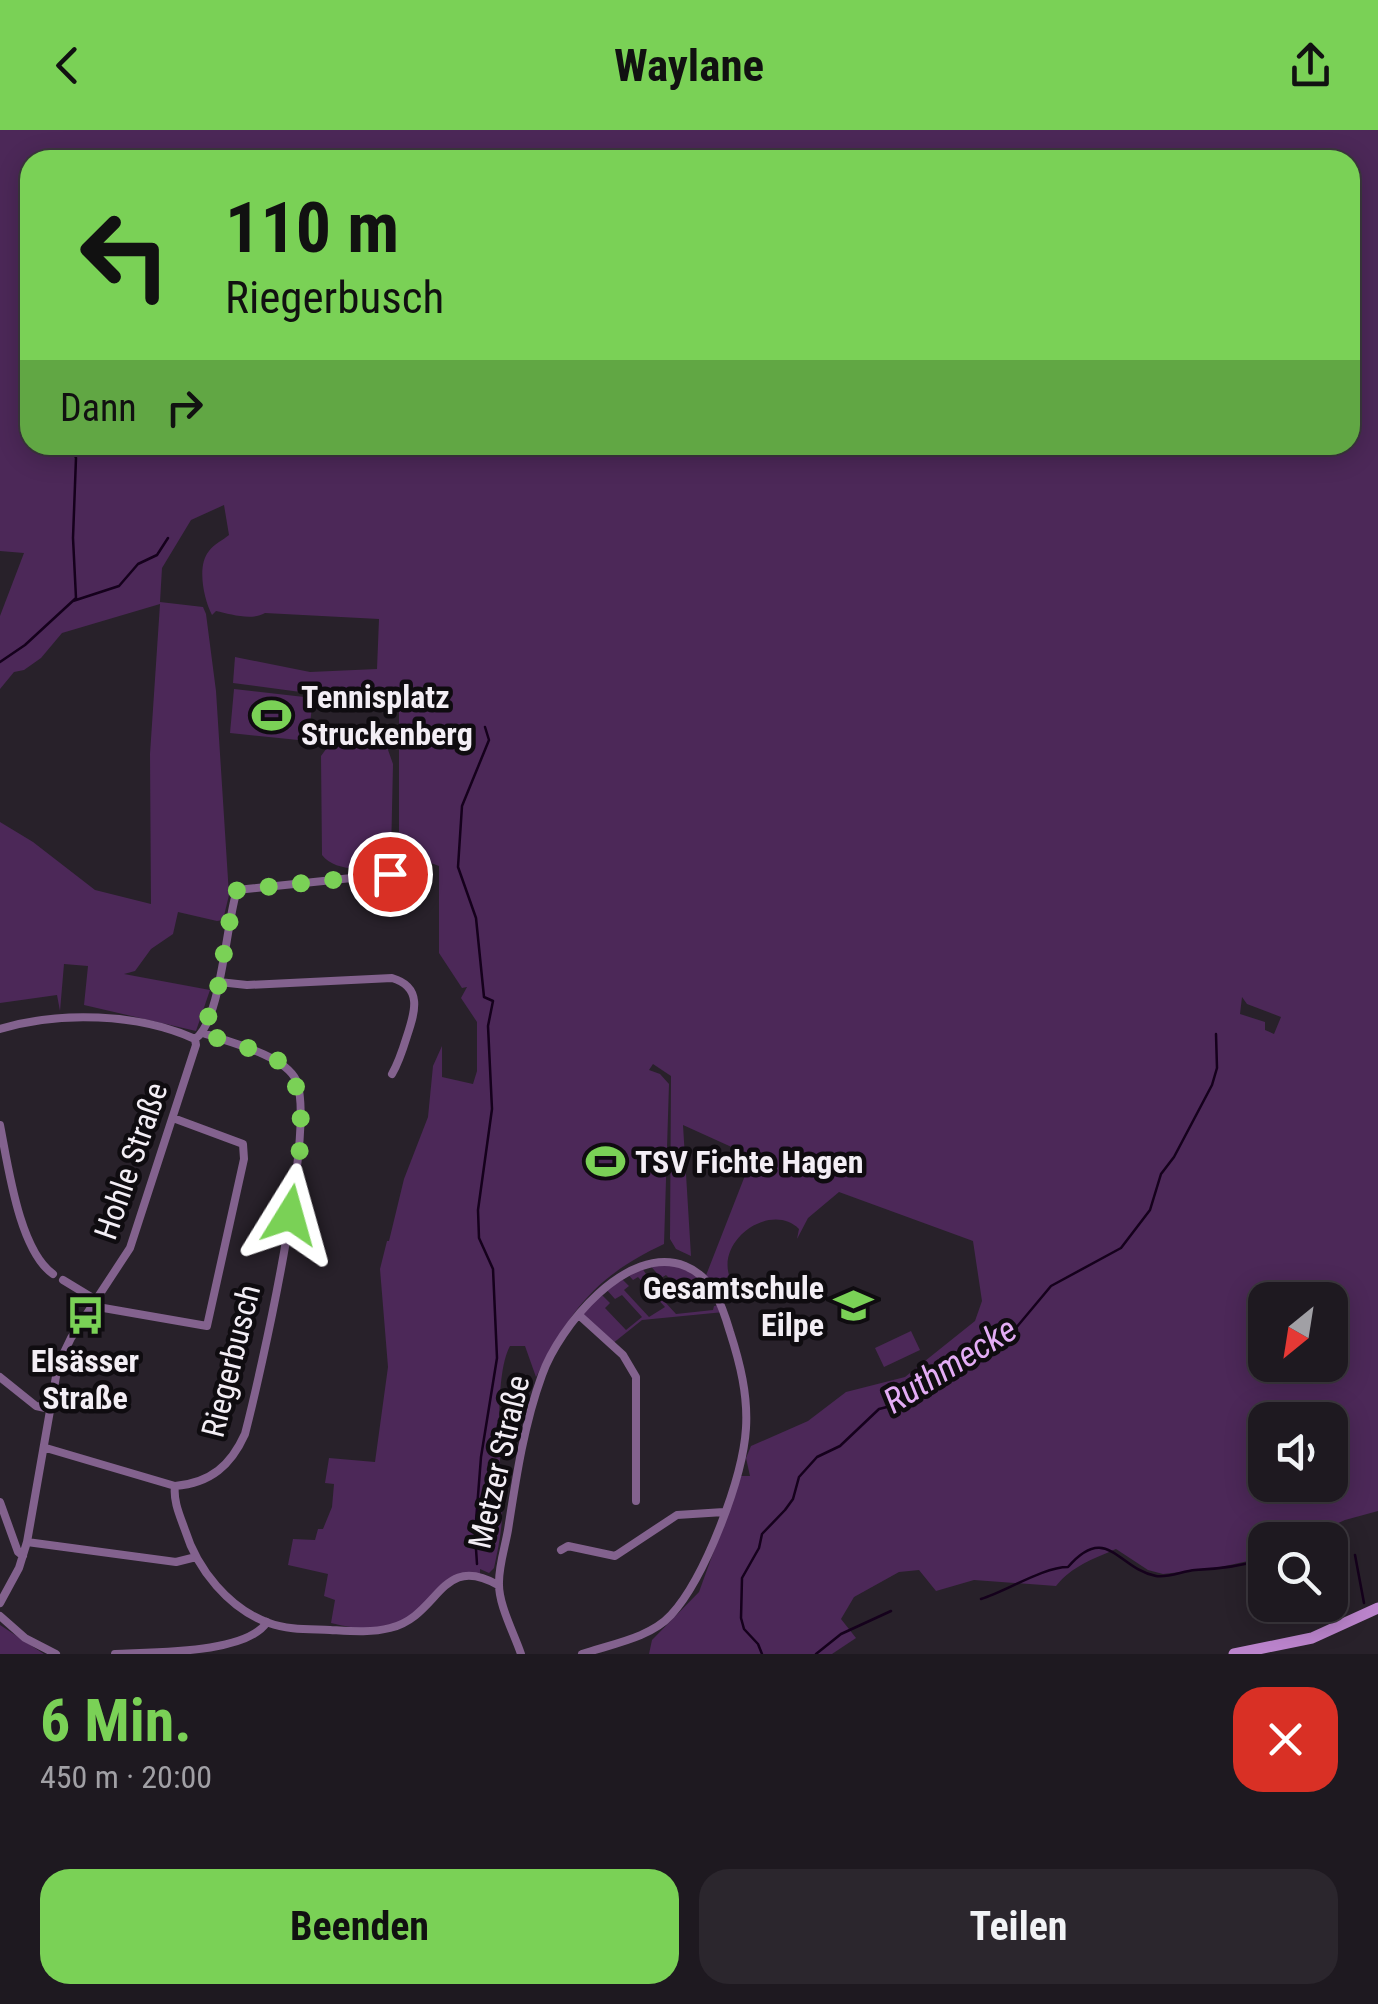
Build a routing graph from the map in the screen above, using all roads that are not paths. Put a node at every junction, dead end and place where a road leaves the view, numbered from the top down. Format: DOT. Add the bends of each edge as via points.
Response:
graph roads {
  1 [pos="390,874"];
  2 [pos="219,982"];
  3 [pos="0,1029"];
  4 [pos="199,1036"];
  5 [pos="392,1074"];
  6 [pos="172,1118"];
  7 [pos="0,1125"];
  8 [pos="53,1274"];
  9 [pos="62,1280"];
  10 [pos="94,1303"];
  11 [pos="580,1316"];
  12 [pos="0,1378"];
  13 [pos="50,1409"];
  14 [pos="46,1448"];
  15 [pos="175,1486"];
  16 [pos="636,1501"];
  17 [pos="0,1502"];
  18 [pos="724,1512"];
  19 [pos="28,1542"];
  20 [pos="561,1550"];
  21 [pos="23,1556"];
  22 [pos="196,1557"];
  23 [pos="498,1585"];
  24 [pos="0,1603"];
  25 [pos="1378,1608"];
  26 [pos="0,1616"];
  27 [pos="267,1622"];
  28 [pos="1292,1649"];
  29 [pos="56,1654"];
  30 [pos="115,1654"];
  31 [pos="521,1654"];
  32 [pos="582,1654"];
  33 [pos="1234,1654"];
  1 -- 2 [label="street, Hohle Straße" via="237,890"];
  2 -- 4 [label="street, Hohle Straße"];
  2 -- 5 [label="street" via="392,978 408,984 416,1008"];
  3 -- 4 [label="street" via="49,1017 87,1017"];
  4 -- 6 [label="street, Hohle Straße"];
  4 -- 15 [label="street, Riegerbusch" via="278,1060 298,1089 299,1125 294,1195 245,1434 212,1477"];
  6 -- 10 [label="street, Hohle Straße" via="130,1248"];
  6 -- 10 [label="street" via="243,1144 207,1326"];
  7 -- 8 [label="street" via="31,1246"];
  9 -- 10 [label="street"];
  10 -- 13 [label="street, Hohle Straße" via="58,1366"];
  11 -- 16 [label="street" via="623,1354 636,1377"];
  11 -- 18 [label="street, Metzer Straße" via="618,1275 652,1262 693,1270 718,1296 742,1371 746,1426"];
  11 -- 23 [label="street, Metzer Straße" via="542,1372"];
  12 -- 13 [label="street"];
  13 -- 14 [label="street, Hohle Straße"];
  14 -- 15 [label="street"];
  14 -- 19 [label="street, Hohle Straße"];
  15 -- 22 [label="street"];
  17 -- 21 [label="street"];
  18 -- 20 [label="street" via="677,1515 615,1556"];
  18 -- 32 [label="street, Metzer Straße" via="691,1588 670,1616 651,1631"];
  19 -- 21 [label="street, Hohle Straße"];
  19 -- 22 [label="street" via="176,1562"];
  21 -- 24 [label="street, Hohle Straße"];
  22 -- 27 [label="street" via="232,1600"];
  23 -- 27 [label="street" via="469,1573 456,1577 418,1614 385,1630"];
  23 -- 31 [label="street, Metzer Straße"];
  25 -- 28 [label="main road"];
  26 -- 29 [label="street"];
  27 -- 30 [label="street" via="252,1638 225,1646"];
  28 -- 33 [label="main road"];
}
